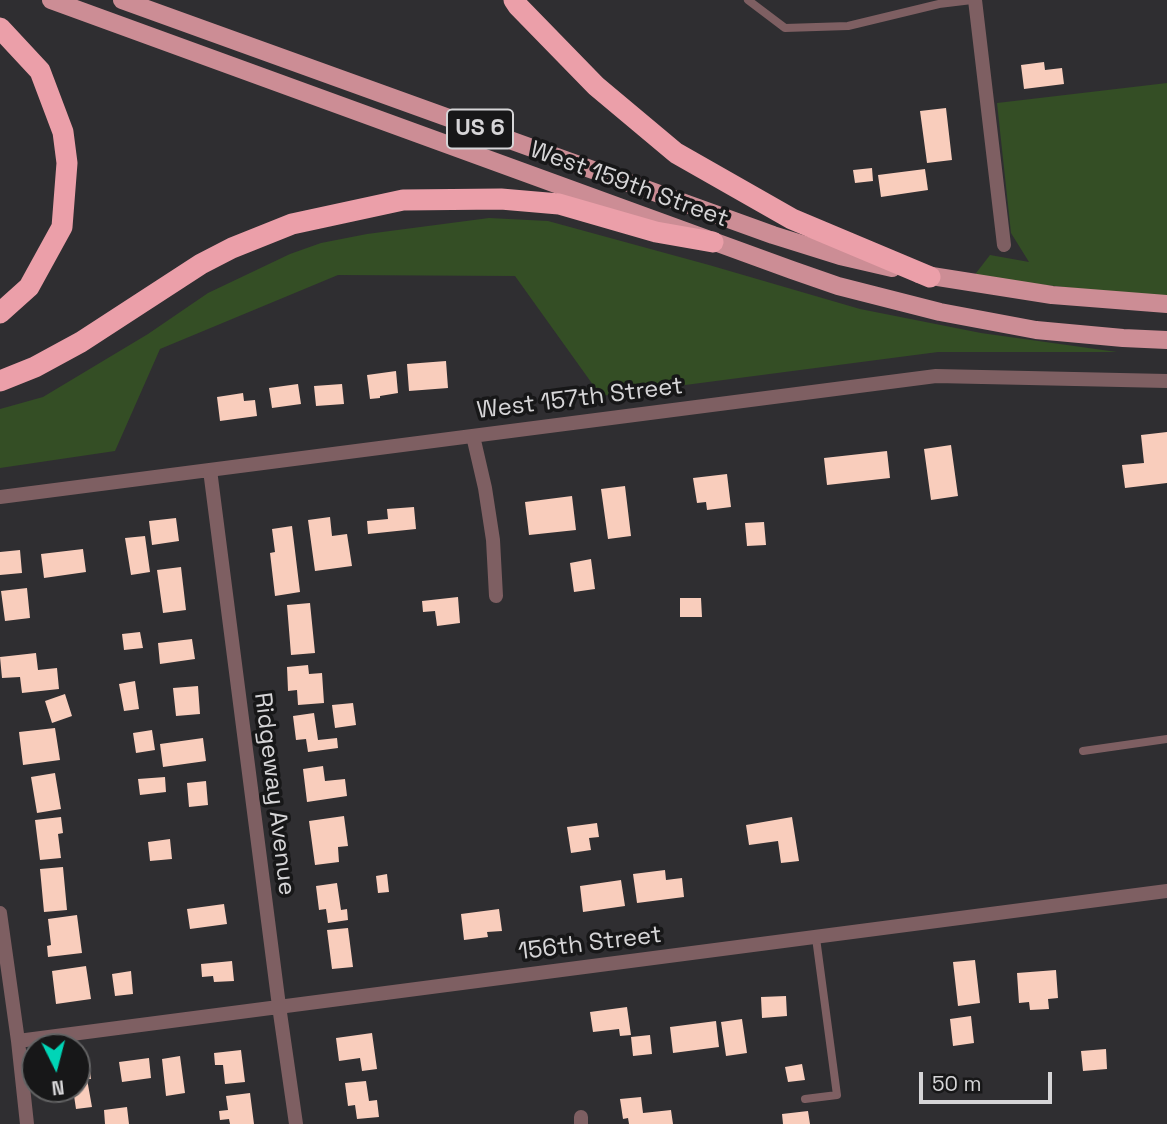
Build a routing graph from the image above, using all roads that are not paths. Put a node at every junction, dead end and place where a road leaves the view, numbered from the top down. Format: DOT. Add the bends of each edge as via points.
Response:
graph roads {
  1 [pos="51,0"];
  2 [pos="122,0"];
  3 [pos="514,0"];
  4 [pos="748,0"];
  5 [pos="973,0"];
  6 [pos="0,28"];
  7 [pos="713,242"];
  8 [pos="1004,245"];
  9 [pos="930,276"];
  10 [pos="1167,304"];
  11 [pos="0,313"];
  12 [pos="1167,340"];
  13 [pos="0,381"];
  14 [pos="1167,381"];
  15 [pos="473,436"];
  16 [pos="210,470"];
  17 [pos="0,497"];
  18 [pos="496,596"];
  19 [pos="1167,739"];
  20 [pos="1083,751"];
  21 [pos="1167,891"];
  22 [pos="0,914"];
  23 [pos="816,938"];
  24 [pos="279,1006"];
  25 [pos="18,1041"];
  26 [pos="805,1099"];
  27 [pos="27,1124"];
  28 [pos="296,1124"];
  1 -- 7 [label="main road, West 159th Street / US 6"];
  2 -- 9 [label="main road, West 159th Street / US 6" via="773,235 839,256"];
  3 -- 9 [label="highway" via="596,86 676,153 792,219"];
  4 -- 5 [label="lane" via="785,28 848,26"];
  5 -- 8 [label="street"];
  6 -- 11 [label="highway" via="40,71 63,132 68,163 62,227 29,288"];
  7 -- 12 [label="main road, West 159th Street / US 6" via="838,286 940,312 1036,330"];
  7 -- 13 [label="highway" via="656,232 559,204 403,200 292,224 232,248 182,275 81,342"];
  9 -- 10 [label="main road, West 159th Street / US 6" via="1052,295"];
  14 -- 15 [label="street, West 157th Street" via="936,376"];
  15 -- 16 [label="street, West 157th Street"];
  15 -- 18 [label="street" via="493,540"];
  16 -- 17 [label="street, West 157th Street"];
  16 -- 24 [label="street, Ridgeway Avenue"];
  19 -- 20 [label="lane"];
  21 -- 23 [label="street, 156th Street"];
  22 -- 25 [label="street"];
  23 -- 24 [label="street, 156th Street"];
  23 -- 26 [label="lane" via="837,1096"];
  24 -- 25 [label="street, 156th Street"];
  24 -- 28 [label="street, Ridgeway Avenue"];
  25 -- 27 [label="street"];
}
